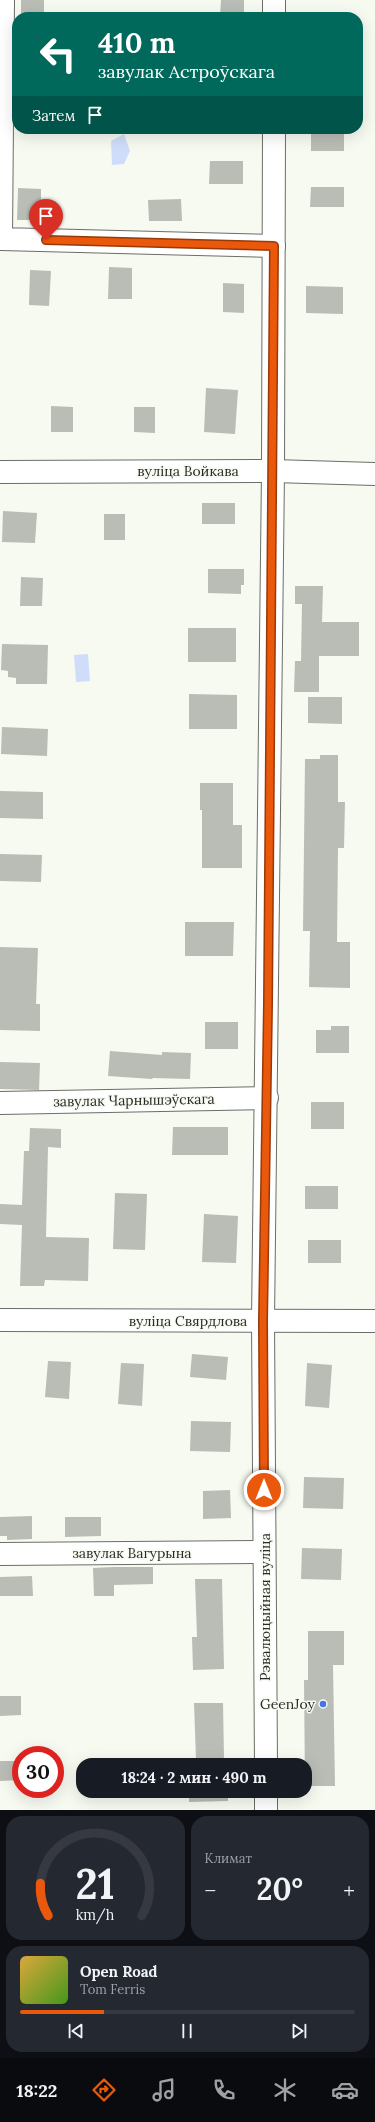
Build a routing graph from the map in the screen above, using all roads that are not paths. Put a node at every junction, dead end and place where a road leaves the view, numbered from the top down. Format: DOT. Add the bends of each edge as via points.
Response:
graph roads {
  1 [pos="3,0"];
  2 [pos="274,0"];
  3 [pos="274,12"];
  4 [pos="274,134"];
  5 [pos="274,246"];
  6 [pos="273,471"];
  7 [pos="0,472"];
  8 [pos="375,474"];
  9 [pos="267,1098"];
  10 [pos="0,1103"];
  11 [pos="0,1320"];
  12 [pos="263,1321"];
  13 [pos="375,1321"];
  14 [pos="264,1552"];
  15 [pos="0,1554"];
  16 [pos="266,1758"];
  17 [pos="266,1798"];
  18 [pos="266,1810"];
  1 -- 5 [label="street" via="1,239"];
  2 -- 3 [label="street"];
  4 -- 5 [label="street, Рэвалюцыйная вуліца"];
  5 -- 6 [label="street, Рэвалюцыйная вуліца"];
  6 -- 7 [label="street, вуліца Войкава"];
  6 -- 8 [label="street, вуліца Войкава"];
  6 -- 9 [label="street, Рэвалюцыйная вуліца"];
  9 -- 10 [label="street, завулак Чарнышэўскага"];
  9 -- 12 [label="street, Рэвалюцыйная вуліца"];
  11 -- 12 [label="street, вуліца Свярдлова"];
  12 -- 13 [label="street, вуліца Свярдлова"];
  12 -- 14 [label="street, Рэвалюцыйная вуліца"];
  14 -- 15 [label="street, завулак Вагурына"];
  14 -- 16 [label="street, Рэвалюцыйная вуліца"];
  17 -- 18 [label="street"];
}
